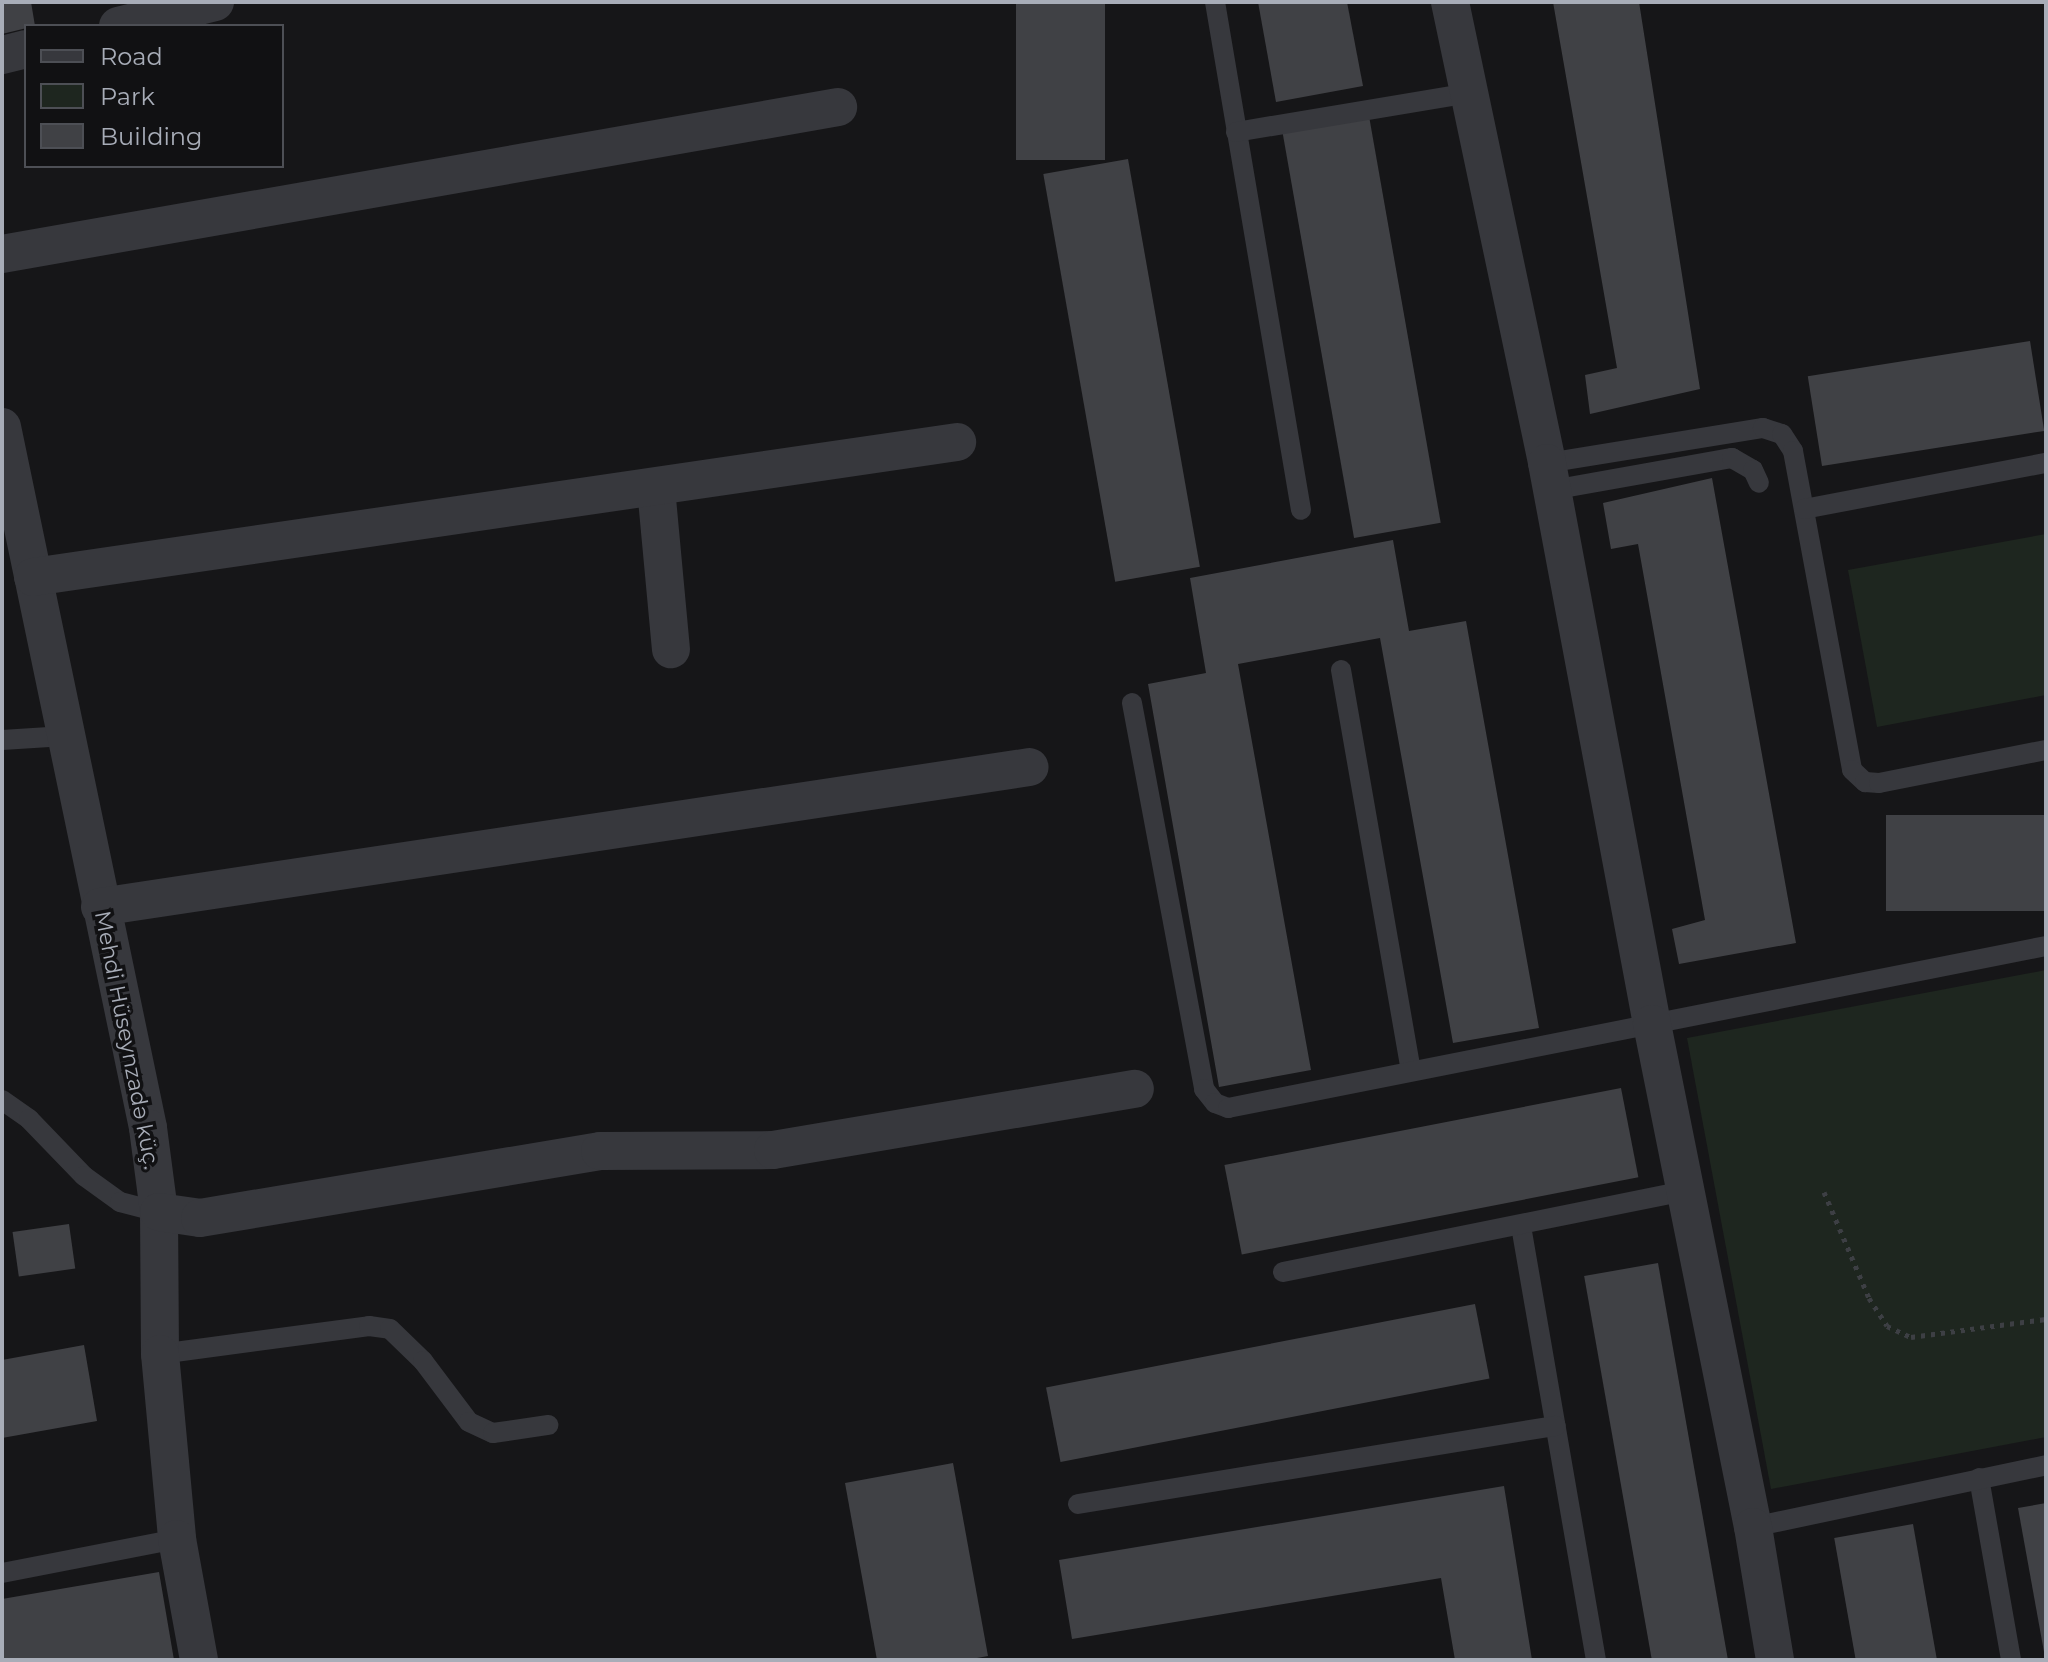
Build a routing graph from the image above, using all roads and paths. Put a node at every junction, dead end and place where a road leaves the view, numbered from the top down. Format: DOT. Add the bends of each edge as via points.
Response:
graph roads {
  1 [pos="215,2"];
  2 [pos="1215,2"];
  3 [pos="1450,2"];
  4 [pos="126,24"];
  5 [pos="24,50"];
  6 [pos="2,55"];
  7 [pos="1469,93"];
  8 [pos="838,107"];
  9 [pos="1236,132"];
  10 [pos="2,254"];
  11 [pos="2,427"];
  12 [pos="957,442"];
  13 [pos="2046,463"];
  14 [pos="1549,476"];
  15 [pos="1759,483"];
  16 [pos="656,488"];
  17 [pos="1804,509"];
  18 [pos="1301,510"];
  19 [pos="33,577"];
  20 [pos="671,649"];
  21 [pos="1341,670"];
  22 [pos="1132,703"];
  23 [pos="65,736"];
  24 [pos="2,740"];
  25 [pos="2046,750"];
  26 [pos="1030,767"];
  27 [pos="100,907"];
  28 [pos="2046,946"];
  29 [pos="1652,1024"];
  30 [pos="1411,1070"];
  31 [pos="1135,1089"];
  32 [pos="2,1100"];
  33 [pos="1684,1191"];
  34 [pos="1824,1192"];
  35 [pos="159,1212"];
  36 [pos="1521,1226"];
  37 [pos="1283,1272"];
  38 [pos="2046,1319"];
  39 [pos="160,1354"];
  40 [pos="548,1425"];
  41 [pos="1556,1426"];
  42 [pos="2046,1465"];
  43 [pos="1979,1478"];
  44 [pos="1078,1504"];
  45 [pos="1753,1527"];
  46 [pos="177,1539"];
  47 [pos="2,1573"];
  48 [pos="199,1660"];
  49 [pos="1596,1660"];
  50 [pos="1775,1660"];
  51 [pos="2011,1660"];
  1 -- 4 [label="street"];
  2 -- 9 [label="lane"];
  3 -- 7 [label="street"];
  5 -- 6 [label="street"];
  7 -- 9 [label="lane"];
  7 -- 14 [label="street"];
  8 -- 10 [label="street"];
  9 -- 18 [label="lane"];
  11 -- 19 [label="street, Mehdi Hüseynzadə küç."];
  12 -- 16 [label="street"];
  13 -- 17 [label="lane"];
  14 -- 15 [label="lane" via="1732,458 1753,470"];
  14 -- 17 [label="lane" via="1763,428 1782,434 1793,451"];
  14 -- 29 [label="street"];
  16 -- 19 [label="street"];
  16 -- 20 [label="street"];
  17 -- 25 [label="lane" via="1852,770 1865,782 1879,783"];
  19 -- 23 [label="street, Mehdi Hüseynzadə küç."];
  21 -- 30 [label="lane"];
  22 -- 30 [label="lane" via="1204,1089 1215,1103 1228,1108"];
  23 -- 24 [label="lane"];
  23 -- 27 [label="street, Mehdi Hüseynzadə küç."];
  26 -- 27 [label="street"];
  27 -- 35 [label="street, Mehdi Hüseynzadə küç." via="148,1128"];
  28 -- 29 [label="lane"];
  29 -- 30 [label="lane"];
  29 -- 33 [label="street"];
  31 -- 35 [label="street" via="773,1150 600,1151 200,1218"];
  32 -- 35 [label="lane" via="29,1119 96,1185 120,1202"];
  33 -- 36 [label="lane"];
  33 -- 45 [label="street"];
  34 -- 38 [label="path" via="1869,1298 1887,1326 1911,1337"];
  35 -- 39 [label="street, Mehdi Hüseynzadə küç."];
  36 -- 37 [label="lane"];
  36 -- 41 [label="lane"];
  39 -- 40 [label="lane" via="369,1326 390,1329 423,1361 469,1422 493,1433"];
  39 -- 46 [label="street, Mehdi Hüseynzadə küç."];
  41 -- 44 [label="lane"];
  41 -- 49 [label="lane"];
  42 -- 43 [label="lane"];
  43 -- 45 [label="lane"];
  43 -- 51 [label="lane"];
  45 -- 50 [label="street"];
  46 -- 47 [label="lane"];
  46 -- 48 [label="street, Mehdi Hüseynzadə küç."];
}
